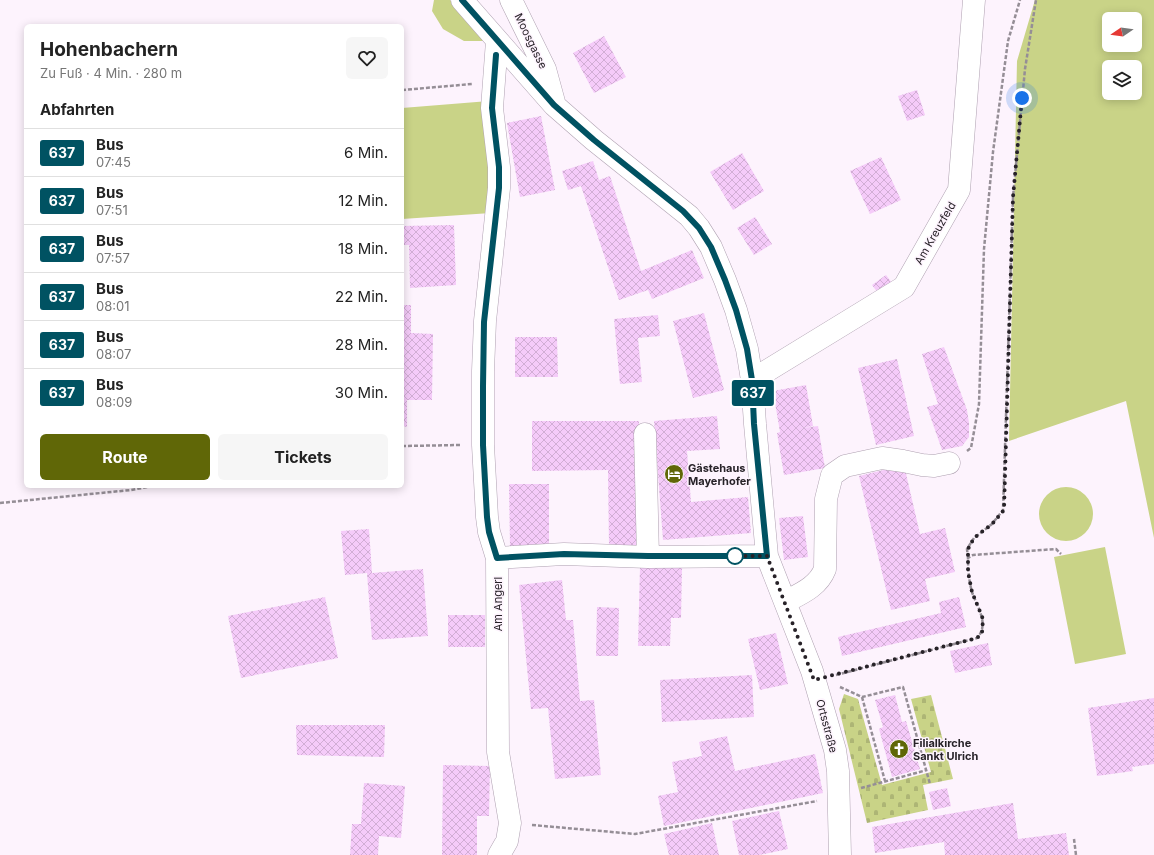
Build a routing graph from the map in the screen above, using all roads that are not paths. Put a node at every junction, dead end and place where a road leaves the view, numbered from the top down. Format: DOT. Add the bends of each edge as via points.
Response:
graph roads {
  1 [pos="462,0"];
  2 [pos="511,0"];
  3 [pos="974,0"];
  4 [pos="497,41"];
  5 [pos="554,105"];
  6 [pos="752,380"];
  7 [pos="645,434"];
  8 [pos="949,463"];
  9 [pos="648,556"];
  10 [pos="767,556"];
  11 [pos="497,558"];
  12 [pos="785,602"];
  13 [pos="499,855"];
  14 [pos="840,855"];
  1 -- 4 [label="street, Ortsstraße"];
  2 -- 5 [label="street, Moosgasse" via="545,69"];
  3 -- 6 [label="street, Am Kreuzfeld" via="960,190 904,288"];
  4 -- 5 [label="street, Ortsstraße"];
  4 -- 11 [label="street, Am Angerl" via="492,108 499,188 484,322 483,445 489,532"];
  5 -- 6 [label="street, Ortsstraße" via="677,205 699,228 714,254 736,310 747,349"];
  6 -- 10 [label="street, Ortsstraße"];
  7 -- 9 [label="street"];
  8 -- 12 [label="street" via="934,466 882,458 845,466 832,475 826,499 825,570 812,587"];
  9 -- 10 [label="street"];
  9 -- 11 [label="street" via="564,554"];
  10 -- 12 [label="street, Ortsstraße"];
  11 -- 13 [label="street, Am Angerl" via="498,752 510,823 508,841"];
  12 -- 14 [label="street, Ortsstraße" via="815,683 835,750"];
}
